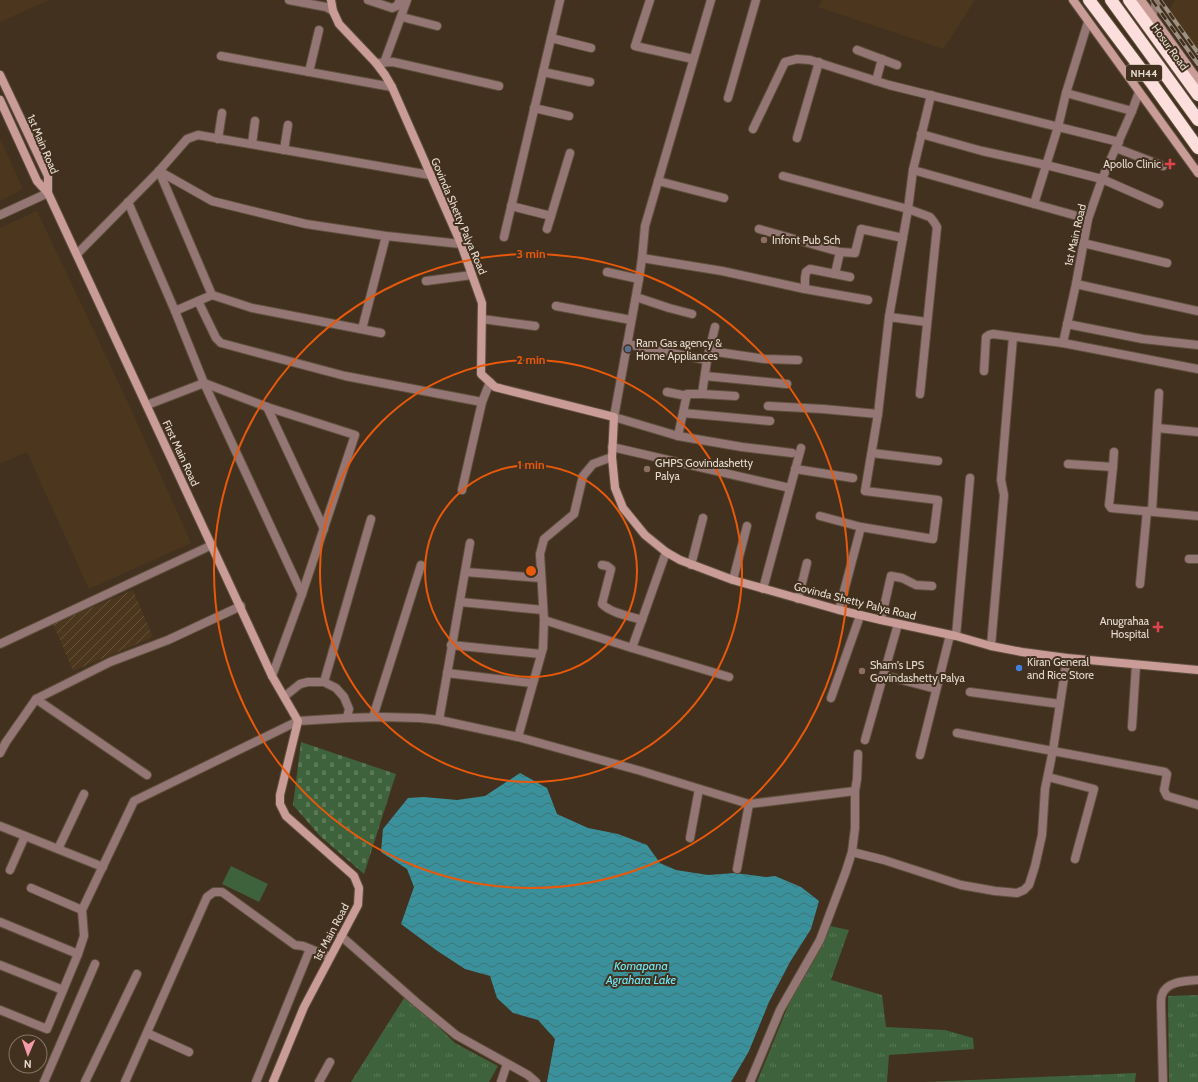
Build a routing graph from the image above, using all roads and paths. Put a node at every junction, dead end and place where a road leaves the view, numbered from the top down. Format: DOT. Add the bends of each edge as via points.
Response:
graph roads {
  1 [pos="289,0"];
  2 [pos="331,0"];
  3 [pos="368,0"];
  4 [pos="400,0"];
  5 [pos="407,0"];
  6 [pos="560,0"];
  7 [pos="650,0"];
  8 [pos="710,0"];
  9 [pos="756,0"];
  10 [pos="1073,0"];
  11 [pos="1088,0"];
  12 [pos="1098,0"];
  13 [pos="1111,0"];
  14 [pos="1120,0"];
  15 [pos="1129,0"];
  16 [pos="1140,0"];
  17 [pos="1157,0"];
  18 [pos="333,10"];
  19 [pos="1152,16"];
  20 [pos="402,17"];
  21 [pos="1088,22"];
  22 [pos="437,26"];
  23 [pos="319,30"];
  24 [pos="550,38"];
  25 [pos="591,48"];
  26 [pos="857,50"];
  27 [pos="222,56"];
  28 [pos="693,59"];
  29 [pos="882,59"];
  30 [pos="384,62"];
  31 [pos="819,62"];
  32 [pos="376,63"];
  33 [pos="897,65"];
  34 [pos="309,72"];
  35 [pos="543,72"];
  36 [pos="0,75"];
  37 [pos="1198,80"];
  38 [pos="876,81"];
  39 [pos="590,82"];
  40 [pos="499,86"];
  41 [pos="392,87"];
  42 [pos="1139,92"];
  43 [pos="1066,94"];
  44 [pos="931,95"];
  45 [pos="1198,96"];
  46 [pos="728,98"];
  47 [pos="0,100"];
  48 [pos="534,108"];
  49 [pos="1198,109"];
  50 [pos="1132,111"];
  51 [pos="222,113"];
  52 [pos="569,116"];
  53 [pos="1198,120"];
  54 [pos="255,121"];
  55 [pos="288,125"];
  56 [pos="1058,127"];
  57 [pos="753,129"];
  58 [pos="921,134"];
  59 [pos="797,138"];
  60 [pos="1198,138"];
  61 [pos="218,139"];
  62 [pos="252,144"];
  63 [pos="1118,145"];
  64 [pos="1198,148"];
  65 [pos="284,150"];
  66 [pos="570,152"];
  67 [pos="1046,165"];
  68 [pos="1163,166"];
  69 [pos="913,170"];
  70 [pos="159,171"];
  71 [pos="1198,173"];
  72 [pos="430,175"];
  73 [pos="783,176"];
  74 [pos="1102,179"];
  75 [pos="658,181"];
  76 [pos="48,193"];
  77 [pos="724,198"];
  78 [pos="128,202"];
  79 [pos="1034,204"];
  80 [pos="1159,204"];
  81 [pos="511,206"];
  82 [pos="908,209"];
  83 [pos="0,215"];
  84 [pos="551,216"];
  85 [pos="1088,219"];
  86 [pos="547,229"];
  87 [pos="759,230"];
  88 [pos="386,236"];
  89 [pos="504,237"];
  90 [pos="903,238"];
  91 [pos="1083,243"];
  92 [pos="461,244"];
  93 [pos="840,252"];
  94 [pos="77,254"];
  95 [pos="642,258"];
  96 [pos="1167,263"];
  97 [pos="607,272"];
  98 [pos="836,274"];
  99 [pos="472,275"];
  100 [pos="850,277"];
  101 [pos="639,279"];
  102 [pos="426,281"];
  103 [pos="1076,284"];
  104 [pos="805,289"];
  105 [pos="212,295"];
  106 [pos="636,297"];
  107 [pos="868,300"];
  108 [pos="198,301"];
  109 [pos="556,306"];
  110 [pos="175,311"];
  111 [pos="1198,311"];
  112 [pos="692,314"];
  113 [pos="889,317"];
  114 [pos="482,319"];
  115 [pos="631,320"];
  116 [pos="927,322"];
  117 [pos="1067,324"];
  118 [pos="535,326"];
  119 [pos="715,327"];
  120 [pos="362,330"];
  121 [pos="381,333"];
  122 [pos="1013,337"];
  123 [pos="1063,343"];
  124 [pos="627,344"];
  125 [pos="1198,345"];
  126 [pos="710,350"];
  127 [pos="707,360"];
  128 [pos="798,360"];
  129 [pos="1198,369"];
  130 [pos="984,371"];
  131 [pos="705,376"];
  132 [pos="490,382"];
  133 [pos="204,383"];
  134 [pos="786,384"];
  135 [pos="667,392"];
  136 [pos="1159,393"];
  137 [pos="702,394"];
  138 [pos="920,394"];
  139 [pos="687,396"];
  140 [pos="735,396"];
  141 [pos="482,402"];
  142 [pos="147,405"];
  143 [pos="768,406"];
  144 [pos="266,407"];
  145 [pos="683,413"];
  146 [pos="878,414"];
  147 [pos="614,417"];
  148 [pos="770,421"];
  149 [pos="1157,428"];
  150 [pos="1198,432"];
  151 [pos="678,436"];
  152 [pos="612,447"];
  153 [pos="801,448"];
  154 [pos="1114,452"];
  155 [pos="792,453"];
  156 [pos="872,453"];
  157 [pos="612,457"];
  158 [pos="938,461"];
  159 [pos="1068,464"];
  160 [pos="1113,467"];
  161 [pos="795,469"];
  162 [pos="853,478"];
  163 [pos="970,478"];
  164 [pos="790,488"];
  165 [pos="462,490"];
  166 [pos="1150,511"];
  167 [pos="820,516"];
  168 [pos="1198,516"];
  169 [pos="703,518"];
  170 [pos="371,519"];
  171 [pos="747,526"];
  172 [pos="861,527"];
  173 [pos="324,529"];
  174 [pos="470,543"];
  175 [pos="212,545"];
  176 [pos="666,552"];
  177 [pos="1189,559"];
  178 [pos="1198,559"];
  179 [pos="807,563"];
  180 [pos="421,565"];
  181 [pos="602,565"];
  182 [pos="691,565"];
  183 [pos="465,572"];
  184 [pos="541,578"];
  185 [pos="733,580"];
  186 [pos="1140,584"];
  187 [pos="932,586"];
  188 [pos="764,589"];
  189 [pos="302,594"];
  190 [pos="798,599"];
  191 [pos="460,602"];
  192 [pos="241,606"];
  193 [pos="543,610"];
  194 [pos="839,610"];
  195 [pos="860,616"];
  196 [pos="544,620"];
  197 [pos="642,620"];
  198 [pos="881,620"];
  199 [pos="898,624"];
  200 [pos="953,636"];
  201 [pos="0,644"];
  202 [pos="451,645"];
  203 [pos="992,646"];
  204 [pos="632,648"];
  205 [pos="541,654"];
  206 [pos="1067,658"];
  207 [pos="1136,665"];
  208 [pos="1198,670"];
  209 [pos="447,673"];
  210 [pos="883,675"];
  211 [pos="272,676"];
  212 [pos="729,678"];
  213 [pos="324,682"];
  214 [pos="532,683"];
  215 [pos="936,689"];
  216 [pos="970,692"];
  217 [pos="284,696"];
  218 [pos="831,698"];
  219 [pos="36,699"];
  220 [pos="1060,704"];
  221 [pos="372,717"];
  222 [pos="347,718"];
  223 [pos="298,720"];
  224 [pos="439,720"];
  225 [pos="1132,727"];
  226 [pos="957,733"];
  227 [pos="518,737"];
  228 [pos="865,740"];
  229 [pos="1052,750"];
  230 [pos="0,753"];
  231 [pos="858,754"];
  232 [pos="920,755"];
  233 [pos="147,775"];
  234 [pos="1048,777"];
  235 [pos="699,789"];
  236 [pos="855,791"];
  237 [pos="84,794"];
  238 [pos="750,804"];
  239 [pos="1198,805"];
  240 [pos="0,826"];
  241 [pos="25,836"];
  242 [pos="690,838"];
  243 [pos="58,849"];
  244 [pos="852,852"];
  245 [pos="1075,859"];
  246 [pos="103,867"];
  247 [pos="737,869"];
  248 [pos="10,870"];
  249 [pos="31,888"];
  250 [pos="82,910"];
  251 [pos="0,922"];
  252 [pos="342,936"];
  253 [pos="310,949"];
  254 [pos="78,954"];
  255 [pos="330,957"];
  256 [pos="95,964"];
  257 [pos="0,965"];
  258 [pos="137,974"];
  259 [pos="1198,980"];
  260 [pos="62,990"];
  261 [pos="0,1010"];
  262 [pos="147,1033"];
  263 [pos="189,1052"];
  264 [pos="330,1062"];
  265 [pos="507,1064"];
  266 [pos="44,1082"];
  267 [pos="85,1082"];
  268 [pos="125,1082"];
  269 [pos="256,1082"];
  270 [pos="273,1082"];
  271 [pos="319,1082"];
  272 [pos="501,1082"];
  273 [pos="536,1082"];
  274 [pos="750,1082"];
  275 [pos="1163,1082"];
  1 -- 18 [label="street"];
  2 -- 18 [label="street, Govinda Shetty Palya Road"];
  3 -- 4 [label="street" via="392,8 398,6"];
  5 -- 20 [label="street"];
  6 -- 24 [label="street"];
  7 -- 28 [label="street" via="635,46"];
  8 -- 28 [label="street, Govinda Shetty Palya Road"];
  9 -- 46 [label="street"];
  10 -- 21 [label="street"];
  11 -- 64 [label="highway, NH44"];
  12 -- 60 [label="highway"];
  13 -- 53 [label="highway"];
  14 -- 49 [label="highway, Hosur Road / NH44"];
  15 -- 45 [label="highway"];
  16 -- 19 [label="street"];
  17 -- 19 [label="street"];
  18 -- 32 [label="street, Govinda Shetty Palya Road" via="339,24"];
  19 -- 37 [label="street"];
  20 -- 22 [label="street"];
  20 -- 30 [label="street"];
  21 -- 42 [label="street"];
  21 -- 43 [label="street"];
  23 -- 34 [label="street"];
  24 -- 25 [label="street"];
  24 -- 35 [label="street"];
  26 -- 29 [label="street"];
  27 -- 34 [label="street"];
  28 -- 75 [label="street, Govinda Shetty Palya Road"];
  29 -- 33 [label="street"];
  29 -- 38 [label="street"];
  30 -- 32 [label="street"];
  30 -- 40 [label="street"];
  31 -- 38 [label="street"];
  31 -- 57 [label="street" via="797,59 785,62"];
  31 -- 59 [label="street"];
  32 -- 41 [label="street, Govinda Shetty Palya Road"];
  34 -- 41 [label="street"];
  35 -- 39 [label="street"];
  35 -- 48 [label="street"];
  36 -- 76 [label="street, 1st Main Road" via="48,176"];
  38 -- 44 [label="street"];
  41 -- 72 [label="street, Govinda Shetty Palya Road"];
  42 -- 50 [label="street, 1st Main Road"];
  42 -- 71 [label="street"];
  43 -- 50 [label="street"];
  43 -- 56 [label="street"];
  44 -- 56 [label="street"];
  44 -- 58 [label="street"];
  47 -- 76 [label="street, 1st Main Road" via="37,181"];
  48 -- 52 [label="street"];
  48 -- 81 [label="street"];
  50 -- 63 [label="street, 1st Main Road"];
  51 -- 61 [label="street"];
  54 -- 62 [label="street"];
  55 -- 65 [label="street"];
  56 -- 63 [label="street"];
  56 -- 67 [label="street"];
  58 -- 67 [label="street"];
  58 -- 69 [label="street"];
  61 -- 62 [label="street"];
  61 -- 70 [label="street" via="198,135 187,139"];
  62 -- 65 [label="street"];
  63 -- 68 [label="street"];
  63 -- 74 [label="street, 1st Main Road"];
  65 -- 72 [label="street"];
  66 -- 84 [label="street"];
  67 -- 74 [label="street"];
  67 -- 79 [label="street"];
  69 -- 79 [label="street"];
  69 -- 82 [label="street"];
  70 -- 78 [label="street"];
  70 -- 88 [label="street" via="212,201 306,224"];
  70 -- 105 [label="street"];
  72 -- 92 [label="street, Govinda Shetty Palya Road"];
  73 -- 82 [label="street"];
  74 -- 80 [label="street"];
  74 -- 85 [label="street, 1st Main Road"];
  75 -- 77 [label="street"];
  75 -- 95 [label="street, Govinda Shetty Palya Road" via="645,226"];
  76 -- 83 [label="street"];
  76 -- 94 [label="street, First Main Road"];
  78 -- 94 [label="street"];
  78 -- 110 [label="street"];
  79 -- 85 [label="street"];
  81 -- 84 [label="street"];
  81 -- 89 [label="street"];
  82 -- 90 [label="street"];
  82 -- 116 [label="street" via="930,217 937,227"];
  84 -- 86 [label="street"];
  85 -- 91 [label="street, 1st Main Road"];
  87 -- 93 [label="street"];
  88 -- 92 [label="street"];
  88 -- 120 [label="street"];
  90 -- 93 [label="street" via="861,228 855,253"];
  90 -- 113 [label="street"];
  91 -- 96 [label="street"];
  91 -- 103 [label="street, 1st Main Road"];
  92 -- 99 [label="street, Govinda Shetty Palya Road"];
  93 -- 98 [label="street"];
  94 -- 142 [label="street, First Main Road"];
  95 -- 101 [label="street, Govinda Shetty Palya Road"];
  95 -- 104 [label="street" via="722,271"];
  97 -- 101 [label="street"];
  98 -- 100 [label="street"];
  98 -- 104 [label="street" via="810,269 806,272"];
  99 -- 102 [label="street"];
  99 -- 114 [label="street, Govinda Shetty Palya Road" via="482,303"];
  101 -- 106 [label="street, Govinda Shetty Palya Road"];
  103 -- 111 [label="street"];
  103 -- 117 [label="street, 1st Main Road"];
  104 -- 107 [label="street"];
  105 -- 108 [label="street"];
  105 -- 120 [label="street" via="252,308"];
  106 -- 112 [label="street"];
  106 -- 115 [label="street, Govinda Shetty Palya Road"];
  108 -- 110 [label="street"];
  108 -- 141 [label="street" via="221,343 345,376"];
  109 -- 115 [label="street"];
  110 -- 133 [label="street"];
  113 -- 116 [label="street"];
  113 -- 146 [label="street"];
  114 -- 118 [label="street"];
  114 -- 132 [label="street, Govinda Shetty Palya Road" via="481,374"];
  115 -- 124 [label="street, Govinda Shetty Palya Road"];
  116 -- 138 [label="street"];
  117 -- 123 [label="street, 1st Main Road"];
  117 -- 125 [label="street" via="1143,339"];
  119 -- 126 [label="street"];
  120 -- 121 [label="street"];
  122 -- 123 [label="street"];
  122 -- 130 [label="street" via="993,334 986,337"];
  122 -- 203 [label="street" via="1001,480 1004,495"];
  123 -- 129 [label="street"];
  124 -- 127 [label="street"];
  124 -- 147 [label="street, Govinda Shetty Palya Road"];
  126 -- 127 [label="street"];
  126 -- 128 [label="street" via="765,359"];
  127 -- 131 [label="street"];
  131 -- 134 [label="street"];
  131 -- 137 [label="street"];
  132 -- 141 [label="street"];
  132 -- 147 [label="street" via="495,387"];
  133 -- 142 [label="street"];
  133 -- 144 [label="street"];
  133 -- 189 [label="street"];
  135 -- 139 [label="street"];
  136 -- 149 [label="street"];
  137 -- 139 [label="street"];
  137 -- 140 [label="street"];
  139 -- 145 [label="street"];
  141 -- 165 [label="street"];
  142 -- 175 [label="street, First Main Road"];
  143 -- 146 [label="street"];
  144 -- 173 [label="street"];
  144 -- 173 [label="street" via="354,435"];
  145 -- 148 [label="street"];
  145 -- 151 [label="street"];
  146 -- 156 [label="street"];
  147 -- 151 [label="street"];
  147 -- 152 [label="street, Govinda Shetty Palya Road"];
  149 -- 150 [label="street"];
  149 -- 166 [label="street"];
  151 -- 155 [label="street"];
  152 -- 157 [label="street, Govinda Shetty Palya Road"];
  152 -- 164 [label="street"];
  153 -- 161 [label="street"];
  154 -- 160 [label="street"];
  156 -- 158 [label="street"];
  156 -- 172 [label="street" via="865,491 938,500 933,539"];
  157 -- 176 [label="street, Govinda Shetty Palya Road" via="614,488 623,508 645,535"];
  157 -- 184 [label="street" via="592,464 583,476 574,514 544,539 540,554"];
  159 -- 160 [label="street"];
  160 -- 166 [label="street" via="1110,507"];
  161 -- 162 [label="street"];
  161 -- 164 [label="street"];
  163 -- 200 [label="street"];
  164 -- 188 [label="street"];
  166 -- 168 [label="street"];
  166 -- 186 [label="street"];
  167 -- 172 [label="street"];
  169 -- 182 [label="street"];
  170 -- 213 [label="street"];
  171 -- 185 [label="street"];
  172 -- 194 [label="street"];
  173 -- 189 [label="street"];
  174 -- 183 [label="street"];
  175 -- 192 [label="street, First Main Road"];
  175 -- 201 [label="street"];
  176 -- 182 [label="street, Govinda Shetty Palya Road"];
  176 -- 197 [label="street"];
  177 -- 178 [label="street"];
  179 -- 190 [label="street"];
  180 -- 221 [label="street"];
  181 -- 197 [label="street" via="611,570 602,604 616,612"];
  182 -- 185 [label="street, Govinda Shetty Palya Road"];
  183 -- 184 [label="street"];
  183 -- 191 [label="street"];
  184 -- 193 [label="street"];
  185 -- 188 [label="street, Govinda Shetty Palya Road"];
  187 -- 198 [label="street" via="916,585 891,576"];
  188 -- 190 [label="street, Govinda Shetty Palya Road"];
  189 -- 211 [label="street"];
  190 -- 194 [label="street, Govinda Shetty Palya Road"];
  191 -- 193 [label="street"];
  191 -- 202 [label="street"];
  192 -- 211 [label="street, First Main Road"];
  192 -- 219 [label="street" via="168,640 110,662"];
  193 -- 196 [label="street"];
  194 -- 195 [label="street, Govinda Shetty Palya Road"];
  195 -- 198 [label="street, Govinda Shetty Palya Road"];
  195 -- 218 [label="street"];
  196 -- 204 [label="street"];
  196 -- 205 [label="street"];
  197 -- 204 [label="street"];
  198 -- 199 [label="street, Govinda Shetty Palya Road"];
  199 -- 200 [label="street, Govinda Shetty Palya Road"];
  199 -- 210 [label="street"];
  200 -- 203 [label="street, Govinda Shetty Palya Road"];
  200 -- 215 [label="street"];
  202 -- 205 [label="street"];
  202 -- 209 [label="street"];
  203 -- 206 [label="street, Govinda Shetty Palya Road"];
  204 -- 212 [label="street"];
  205 -- 214 [label="street"];
  206 -- 207 [label="street, Govinda Shetty Palya Road"];
  206 -- 220 [label="street"];
  207 -- 208 [label="street, Govinda Shetty Palya Road"];
  207 -- 225 [label="street"];
  209 -- 214 [label="street"];
  209 -- 224 [label="street"];
  210 -- 215 [label="street"];
  210 -- 228 [label="street"];
  211 -- 217 [label="street, First Main Road"];
  213 -- 217 [label="street" via="300,684"];
  213 -- 222 [label="street" via="344,696 349,708"];
  214 -- 227 [label="street"];
  215 -- 232 [label="street"];
  216 -- 220 [label="street"];
  217 -- 223 [label="street, First Main Road"];
  219 -- 230 [label="street"];
  219 -- 233 [label="street"];
  220 -- 229 [label="street"];
  221 -- 222 [label="street"];
  221 -- 224 [label="street"];
  222 -- 223 [label="street"];
  223 -- 246 [label="street" via="134,801"];
  223 -- 252 [label="street, 1st Main Road" via="280,804 286,816 354,876 359,888 358,905"];
  224 -- 227 [label="street"];
  226 -- 229 [label="street"];
  227 -- 235 [label="street"];
  229 -- 234 [label="street"];
  229 -- 239 [label="street" via="1165,772 1167,774 1164,790 1167,796"];
  231 -- 236 [label="street"];
  234 -- 244 [label="street" via="1042,835 1035,866 1029,885 1017,893 960,885"];
  234 -- 245 [label="street" via="1094,789"];
  235 -- 238 [label="street"];
  235 -- 242 [label="street"];
  236 -- 238 [label="street"];
  236 -- 244 [label="street"];
  237 -- 243 [label="street"];
  238 -- 247 [label="street"];
  240 -- 241 [label="street"];
  241 -- 243 [label="street"];
  241 -- 248 [label="street"];
  243 -- 246 [label="street"];
  244 -- 274 [label="street" via="820,940 780,1010"];
  246 -- 250 [label="street"];
  249 -- 250 [label="street"];
  250 -- 254 [label="street" via="84,936"];
  251 -- 254 [label="street"];
  252 -- 255 [label="street, 1st Main Road"];
  252 -- 265 [label="street" via="456,1036"];
  253 -- 255 [label="street"];
  253 -- 262 [label="street" via="295,945 222,892 214,892 207,897"];
  253 -- 269 [label="street"];
  254 -- 260 [label="street"];
  255 -- 270 [label="street, 1st Main Road" via="304,1007"];
  256 -- 266 [label="street"];
  257 -- 260 [label="street"];
  258 -- 267 [label="street"];
  259 -- 275 [label="street" via="1178,982 1167,987 1162,994"];
  260 -- 261 [label="street" via="47,1029"];
  262 -- 263 [label="street"];
  262 -- 268 [label="street"];
  264 -- 271 [label="street"];
  265 -- 272 [label="street"];
  265 -- 273 [label="street"];
}
